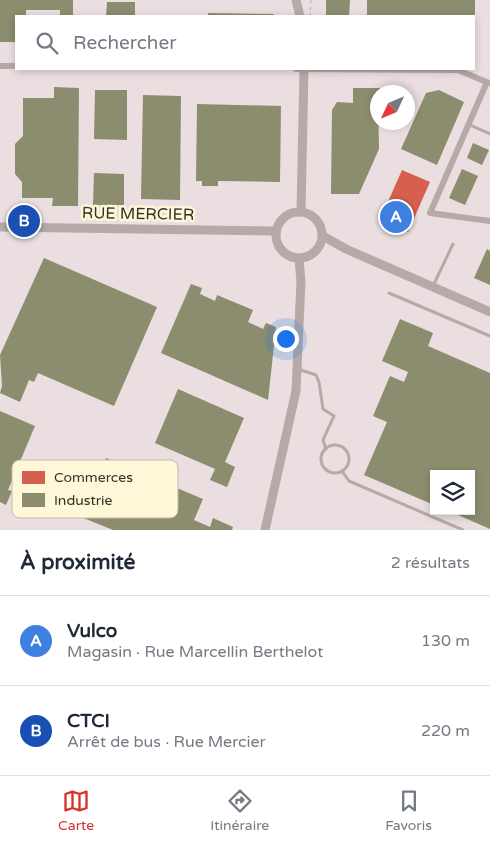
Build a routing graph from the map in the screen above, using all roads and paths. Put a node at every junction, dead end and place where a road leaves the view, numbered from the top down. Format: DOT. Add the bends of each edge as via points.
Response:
graph roads {
  1 [pos="296,0"];
  2 [pos="311,0"];
  3 [pos="300,15"];
  4 [pos="310,15"];
  5 [pos="0,66"];
  6 [pos="15,66"];
  7 [pos="304,70"];
  8 [pos="458,70"];
  9 [pos="488,83"];
  10 [pos="469,125"];
  11 [pos="490,134"];
  12 [pos="301,212"];
  13 [pos="490,221"];
  14 [pos="0,227"];
  15 [pos="276,231"];
  16 [pos="323,236"];
  17 [pos="453,244"];
  18 [pos="299,259"];
  19 [pos="433,287"];
  20 [pos="389,293"];
  21 [pos="490,312"];
  22 [pos="490,336"];
  23 [pos="297,369"];
  24 [pos="326,450"];
  25 [pos="342,471"];
  26 [pos="265,530"];
  27 [pos="463,530"];
  1 -- 3 [label="street"];
  2 -- 4 [label="path"];
  5 -- 6 [label="street"];
  7 -- 12 [label="street"];
  8 -- 9 [label="street"];
  9 -- 10 [label="street"];
  10 -- 11 [label="lane"];
  10 -- 13 [label="street" via="430,213"];
  12 -- 15 [label="street" via="283,218"];
  12 -- 16 [label="street" via="318,221"];
  14 -- 15 [label="street, RUE MERCIER"];
  15 -- 18 [label="street" via="276,239 284,253"];
  16 -- 18 [label="street" via="318,250"];
  16 -- 19 [label="street"];
  17 -- 19 [label="lane"];
  18 -- 23 [label="street"];
  19 -- 21 [label="street"];
  20 -- 22 [label="lane"];
  23 -- 24 [label="lane" via="316,375 323,409 334,416 323,440"];
  23 -- 26 [label="street" via="296,391"];
  24 -- 25 [label="lane" via="322,459 324,467 331,472"];
  24 -- 25 [label="lane" via="338,446 346,450 348,463"];
  25 -- 27 [label="lane" via="349,481"];
}
